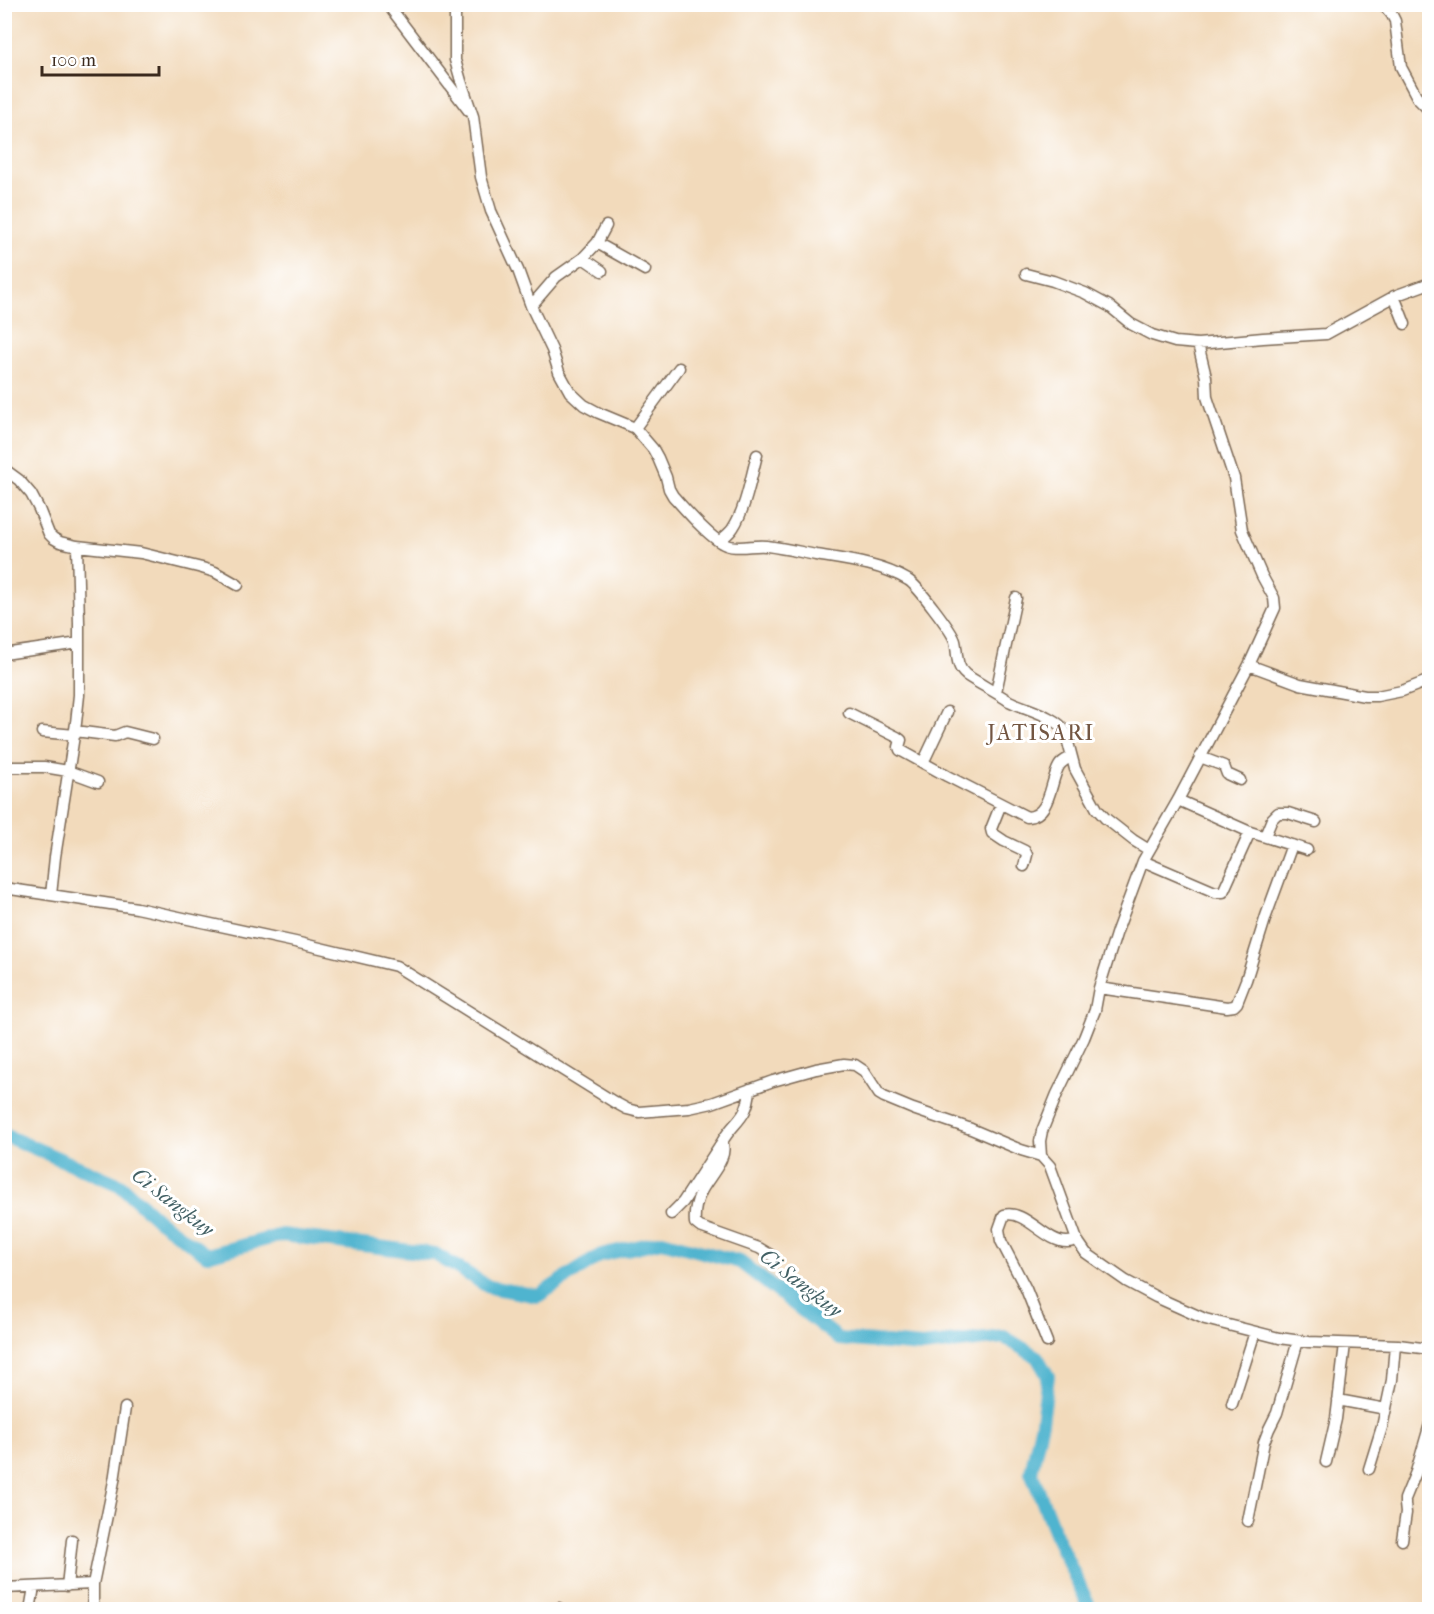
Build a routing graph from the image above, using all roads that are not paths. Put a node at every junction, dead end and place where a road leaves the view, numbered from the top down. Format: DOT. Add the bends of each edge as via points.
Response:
graph roads {
  1 [pos="455,4"];
  2 [pos="1383,4"];
  3 [pos="390,6"];
  4 [pos="1430,111"];
  5 [pos="473,116"];
  6 [pos="606,226"];
  7 [pos="597,243"];
  8 [pos="582,258"];
  9 [pos="645,270"];
  10 [pos="602,271"];
  11 [pos="1026,274"];
  12 [pos="1430,274"];
  13 [pos="1429,283"];
  14 [pos="1394,296"];
  15 [pos="531,306"];
  16 [pos="1405,324"];
  17 [pos="1198,344"];
  18 [pos="679,368"];
  19 [pos="635,428"];
  20 [pos="757,455"];
  21 [pos="4,469"];
  22 [pos="720,542"];
  23 [pos="77,546"];
  24 [pos="238,585"];
  25 [pos="1016,598"];
  26 [pos="79,643"];
  27 [pos="4,654"];
  28 [pos="1249,665"];
  29 [pos="1430,680"];
  30 [pos="996,692"];
  31 [pos="947,712"];
  32 [pos="849,713"];
  33 [pos="42,732"];
  34 [pos="75,733"];
  35 [pos="153,739"];
  36 [pos="1071,757"];
  37 [pos="1200,757"];
  38 [pos="923,763"];
  39 [pos="4,767"];
  40 [pos="68,771"];
  41 [pos="1240,780"];
  42 [pos="98,782"];
  43 [pos="1178,800"];
  44 [pos="1001,804"];
  45 [pos="1316,822"];
  46 [pos="1250,832"];
  47 [pos="1265,836"];
  48 [pos="1292,845"];
  49 [pos="1149,850"];
  50 [pos="1307,850"];
  51 [pos="1143,861"];
  52 [pos="1024,866"];
  53 [pos="4,888"];
  54 [pos="51,895"];
  55 [pos="1099,988"];
  56 [pos="750,1089"];
  57 [pos="722,1142"];
  58 [pos="1041,1156"];
  59 [pos="671,1214"];
  60 [pos="1077,1240"];
  61 [pos="774,1257"];
  62 [pos="1254,1332"];
  63 [pos="1298,1341"];
  64 [pos="1047,1342"];
  65 [pos="1345,1344"];
  66 [pos="1395,1345"];
  67 [pos="1430,1349"];
  68 [pos="1338,1400"];
  69 [pos="1232,1404"];
  70 [pos="125,1408"];
  71 [pos="1386,1409"];
  72 [pos="1430,1424"];
  73 [pos="1326,1462"];
  74 [pos="1369,1469"];
  75 [pos="1248,1521"];
  76 [pos="72,1540"];
  77 [pos="1402,1540"];
  78 [pos="93,1584"];
  79 [pos="67,1586"];
  80 [pos="34,1587"];
  81 [pos="4,1588"];
  82 [pos="30,1610"];
  83 [pos="93,1610"];
  1 -- 5 [label="street" via="455,60"];
  2 -- 4 [label="street" via="1395,21 1401,67 1418,99"];
  3 -- 5 [label="street"];
  5 -- 15 [label="street" via="481,177 491,211"];
  6 -- 7 [label="street"];
  7 -- 8 [label="street"];
  7 -- 9 [label="street"];
  8 -- 10 [label="street"];
  8 -- 15 [label="street" via="556,277"];
  11 -- 17 [label="street" via="1085,293 1152,335"];
  12 -- 13 [label="street"];
  13 -- 14 [label="street"];
  14 -- 16 [label="street"];
  14 -- 17 [label="street" via="1326,334"];
  15 -- 19 [label="street" via="570,392 590,409"];
  17 -- 28 [label="street" via="1207,397 1233,478 1242,530 1275,602 1275,612"];
  18 -- 19 [label="street"];
  19 -- 22 [label="street" via="653,449 673,495"];
  20 -- 22 [label="street" via="734,527"];
  21 -- 23 [label="street" via="31,494 53,538"];
  22 -- 30 [label="street" via="836,557 881,568 913,583 954,639 964,673"];
  23 -- 24 [label="street" via="141,553 215,572"];
  23 -- 26 [label="street"];
  25 -- 30 [label="street"];
  26 -- 27 [label="street"];
  26 -- 34 [label="street"];
  28 -- 29 [label="street" via="1300,684 1365,696 1390,694"];
  28 -- 37 [label="street"];
  30 -- 36 [label="street" via="1062,727"];
  31 -- 38 [label="street"];
  32 -- 38 [label="street" via="897,737 902,741 900,749"];
  33 -- 34 [label="street"];
  34 -- 35 [label="street" via="115,736 125,732"];
  34 -- 40 [label="street"];
  36 -- 44 [label="street" via="1059,766 1051,792 1034,816 1027,817"];
  36 -- 49 [label="street" via="1101,814"];
  37 -- 41 [label="street" via="1224,766 1227,774"];
  37 -- 43 [label="street"];
  38 -- 44 [label="street"];
  39 -- 40 [label="street"];
  40 -- 42 [label="street"];
  40 -- 54 [label="street"];
  43 -- 46 [label="street"];
  43 -- 49 [label="street"];
  44 -- 52 [label="street" via="992,833 1025,851"];
  45 -- 47 [label="street" via="1280,813 1272,819"];
  46 -- 47 [label="street"];
  46 -- 51 [label="street" via="1220,893"];
  47 -- 48 [label="street"];
  48 -- 50 [label="street"];
  48 -- 55 [label="street" via="1246,980 1233,1006"];
  49 -- 51 [label="street"];
  51 -- 55 [label="street"];
  53 -- 54 [label="street"];
  54 -- 56 [label="street" via="160,913 396,966 633,1111 707,1105"];
  55 -- 58 [label="street" via="1084,1038 1042,1131"];
  56 -- 57 [label="street" via="744,1115"];
  56 -- 58 [label="street" via="830,1066 855,1065 884,1097"];
  57 -- 59 [label="street"];
  57 -- 61 [label="street" via="723,1155 700,1193 695,1223"];
  58 -- 60 [label="street" via="1052,1171"];
  60 -- 62 [label="street" via="1086,1253 1156,1297 1205,1319"];
  60 -- 64 [label="street" via="1057,1240 1012,1214 1001,1220 1001,1241"];
  62 -- 63 [label="street"];
  62 -- 69 [label="street"];
  63 -- 65 [label="street"];
  63 -- 75 [label="street" via="1264,1442"];
  65 -- 66 [label="street"];
  65 -- 68 [label="street"];
  66 -- 67 [label="street"];
  66 -- 71 [label="street"];
  68 -- 71 [label="street"];
  68 -- 73 [label="street"];
  70 -- 78 [label="street"];
  71 -- 74 [label="street"];
  72 -- 77 [label="street" via="1405,1499"];
  76 -- 79 [label="street"];
  78 -- 79 [label="street"];
  78 -- 83 [label="street"];
  79 -- 80 [label="street"];
  80 -- 81 [label="street"];
  80 -- 82 [label="street"];
}
